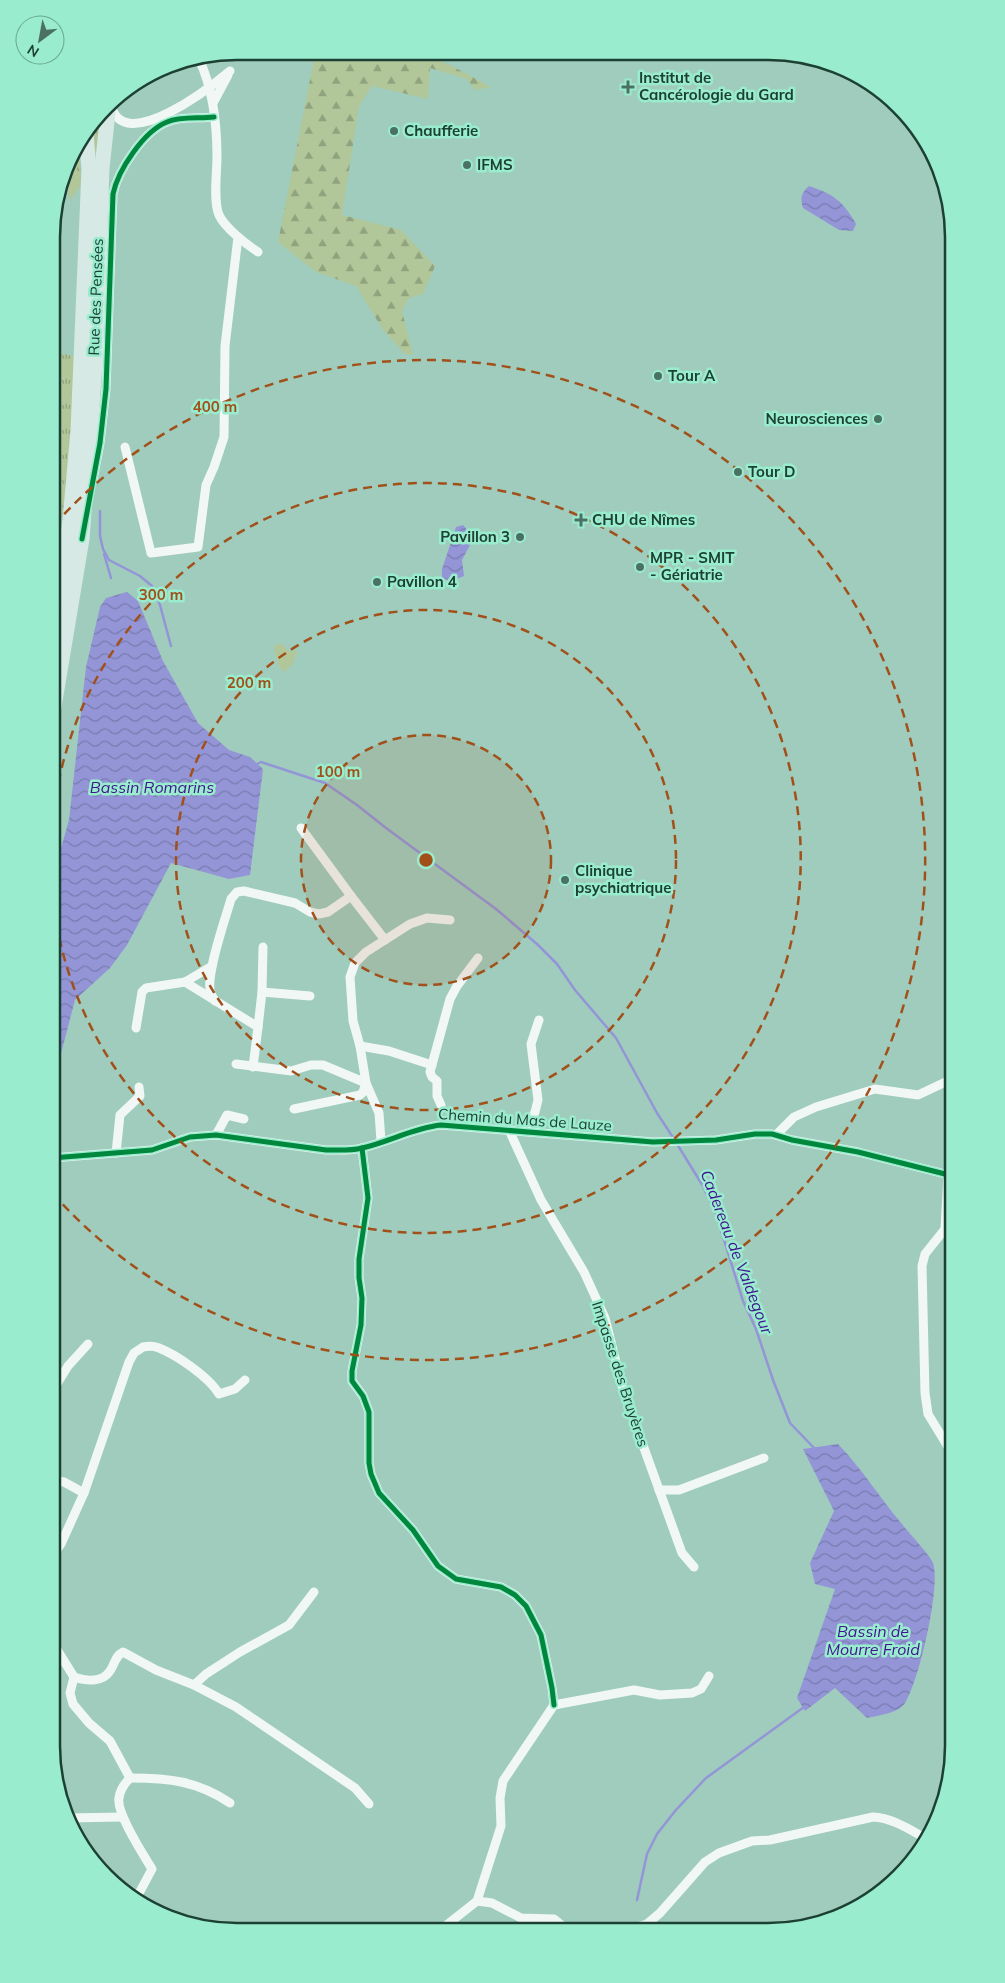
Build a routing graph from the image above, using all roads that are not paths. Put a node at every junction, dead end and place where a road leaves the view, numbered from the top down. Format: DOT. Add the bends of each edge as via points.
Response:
graph roads {
  1 [pos="202,64"];
  2 [pos="230,71"];
  3 [pos="210,89"];
  4 [pos="213,103"];
  5 [pos="114,110"];
  6 [pos="108,116"];
  7 [pos="214,117"];
  8 [pos="87,144"];
  9 [pos="238,238"];
  10 [pos="258,252"];
  11 [pos="125,447"];
  12 [pos="82,540"];
  13 [pos="60,588"];
  14 [pos="60,671"];
  15 [pos="301,828"];
  16 [pos="351,896"];
  17 [pos="450,920"];
  18 [pos="385,940"];
  19 [pos="263,947"];
  20 [pos="478,958"];
  21 [pos="212,966"];
  22 [pos="185,982"];
  23 [pos="262,992"];
  24 [pos="310,996"];
  25 [pos="215,1001"];
  26 [pos="539,1020"];
  27 [pos="258,1027"];
  28 [pos="136,1028"];
  29 [pos="360,1046"];
  30 [pos="236,1064"];
  31 [pos="432,1065"];
  32 [pos="254,1066"];
  33 [pos="945,1082"];
  34 [pos="366,1083"];
  35 [pos="139,1087"];
  36 [pos="441,1106"];
  37 [pos="294,1109"];
  38 [pos="244,1119"];
  39 [pos="510,1130"];
  40 [pos="526,1131"];
  41 [pos="779,1132"];
  42 [pos="216,1135"];
  43 [pos="381,1141"];
  44 [pos="362,1148"];
  45 [pos="116,1153"];
  46 [pos="60,1157"];
  47 [pos="945,1174"];
  48 [pos="945,1229"];
  49 [pos="88,1344"];
  50 [pos="60,1379"];
  51 [pos="245,1380"];
  52 [pos="945,1442"];
  53 [pos="764,1458"];
  54 [pos="60,1481"];
  55 [pos="660,1490"];
  56 [pos="84,1493"];
  57 [pos="60,1544"];
  58 [pos="694,1567"];
  59 [pos="314,1592"];
  60 [pos="60,1654"];
  61 [pos="709,1676"];
  62 [pos="74,1677"];
  63 [pos="194,1685"];
  64 [pos="554,1705"];
  65 [pos="130,1778"];
  66 [pos="230,1803"];
  67 [pos="369,1804"];
  68 [pos="123,1817"];
  69 [pos="75,1818"];
  70 [pos="921,1836"];
  71 [pos="139,1893"];
  72 [pos="477,1901"];
  73 [pos="449,1923"];
  74 [pos="559,1923"];
  75 [pos="648,1923"];
  1 -- 2 [label="street" via="213,75"];
  1 -- 3 [label="street"];
  2 -- 3 [label="street"];
  2 -- 4 [label="street"];
  3 -- 4 [label="street"];
  3 -- 5 [label="street" via="139,124 121,119"];
  4 -- 7 [label="street"];
  6 -- 12 [label="main road" via="102,168 94,373"];
  7 -- 9 [label="street" via="219,215"];
  7 -- 12 [label="street, Rue des Pensées" via="168,121 136,148 116,180 106,389 100,443"];
  8 -- 13 [label="main road" via="78,431"];
  9 -- 10 [label="street"];
  9 -- 11 [label="street" via="225,346 224,437 206,485 198,547 151,553"];
  12 -- 14 [label="main road"];
  15 -- 16 [label="street"];
  16 -- 18 [label="street"];
  16 -- 21 [label="street" via="328,912 319,914 296,903 237,892 231,898"];
  17 -- 18 [label="street" via="427,918 410,924"];
  18 -- 29 [label="street" via="355,963 350,977 353,1021"];
  19 -- 23 [label="street"];
  20 -- 31 [label="street" via="450,999"];
  21 -- 22 [label="street"];
  21 -- 25 [label="street" via="210,988"];
  22 -- 25 [label="street"];
  22 -- 28 [label="street" via="146,988 142,992"];
  23 -- 24 [label="street"];
  23 -- 27 [label="street"];
  25 -- 27 [label="street"];
  26 -- 40 [label="street" via="531,1044 538,1100"];
  27 -- 32 [label="street"];
  29 -- 31 [label="street" via="389,1051"];
  29 -- 34 [label="street"];
  30 -- 32 [label="street"];
  31 -- 36 [label="street" via="430,1072 437,1081"];
  32 -- 34 [label="street" via="290,1071 323,1065"];
  33 -- 41 [label="street" via="918,1095 875,1089 816,1107 794,1117"];
  34 -- 37 [label="street" via="360,1096"];
  34 -- 43 [label="street" via="380,1112"];
  35 -- 45 [label="street" via="140,1096 120,1115"];
  38 -- 42 [label="street" via="227,1115"];
  39 -- 40 [label="street, Chemin du Mas de Lauze"];
  39 -- 43 [label="street, Chemin du Mas de Lauze" via="441,1125"];
  39 -- 55 [label="street, Impasse des Bruyères" via="541,1200 584,1272 605,1318 623,1390"];
  40 -- 41 [label="street, Chemin du Mas de Lauze" via="653,1142 716,1140"];
  41 -- 47 [label="street, Chemin du Mas de Lauze" via="792,1140"];
  42 -- 44 [label="street, Chemin du Mas de Lauze" via="326,1150"];
  42 -- 45 [label="street, Chemin du Mas de Lauze" via="190,1137 152,1150"];
  43 -- 44 [label="street, Chemin du Mas de Lauze"];
  44 -- 64 [label="street" via="368,1198 359,1259 361,1325 352,1381 369,1412 371,1474 379,1493 413,1530 438,1566 456,1579 501,1587 526,1606 541,1635"];
  45 -- 46 [label="street, Chemin du Mas de Lauze"];
  48 -- 52 [label="street" via="925,1254 922,1266 925,1393 928,1414"];
  49 -- 50 [label="street"];
  51 -- 56 [label="street" via="234,1389 219,1394 206,1378 159,1348 143,1347 134,1353"];
  53 -- 55 [label="street" via="679,1490"];
  54 -- 56 [label="street"];
  55 -- 58 [label="street, Impasse des Bruyères" via="682,1552"];
  56 -- 57 [label="street"];
  59 -- 63 [label="street" via="289,1625 240,1652"];
  60 -- 62 [label="street"];
  61 -- 64 [label="street" via="701,1689 692,1693 660,1695 634,1690"];
  62 -- 63 [label="street" via="88,1682 99,1679 110,1672 118,1654 123,1652"];
  62 -- 65 [label="street" via="70,1693 73,1704 110,1741"];
  63 -- 67 [label="street" via="236,1707 355,1788"];
  64 -- 72 [label="street" via="503,1781 501,1826"];
  65 -- 66 [label="street" via="167,1778 214,1792"];
  65 -- 68 [label="street" via="118,1799"];
  68 -- 69 [label="street"];
  68 -- 71 [label="street" via="152,1869"];
  70 -- 75 [label="street" via="884,1818 873,1817 770,1840 752,1841 720,1852 705,1862"];
  72 -- 73 [label="street"];
  72 -- 74 [label="street" via="492,1903 521,1918 554,1919"];
}
